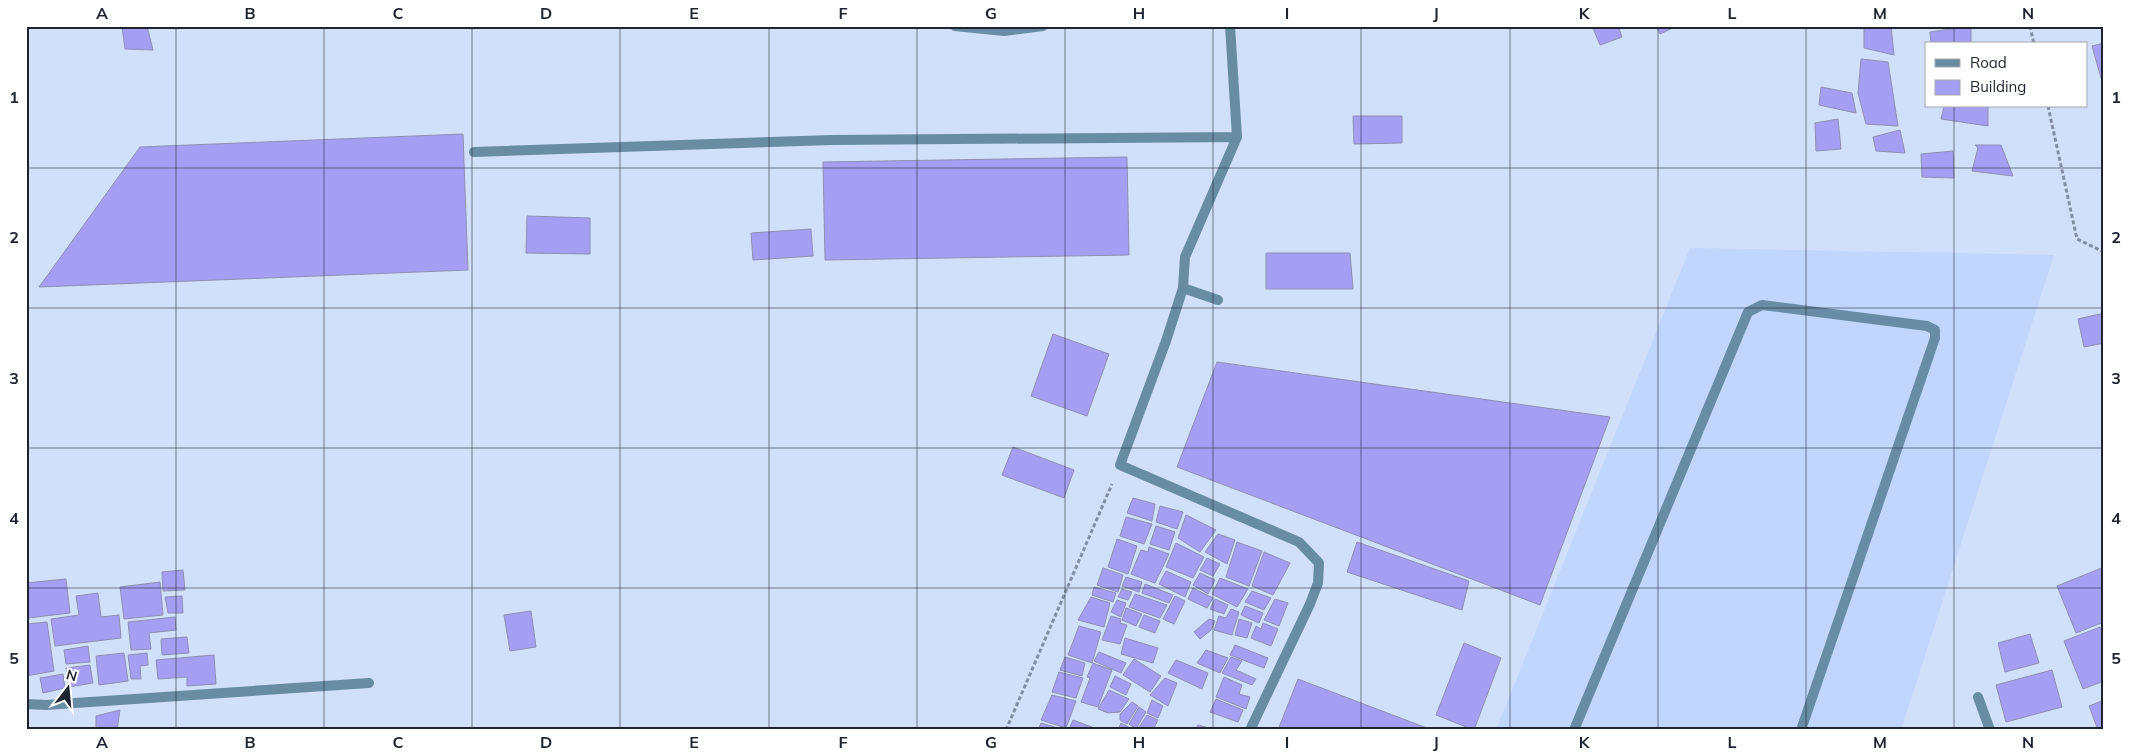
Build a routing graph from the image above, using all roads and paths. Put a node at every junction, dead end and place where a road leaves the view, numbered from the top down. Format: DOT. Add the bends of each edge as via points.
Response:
graph roads {
  1 [pos="955,26"];
  2 [pos="1043,26"];
  3 [pos="1230,26"];
  4 [pos="2030,26"];
  5 [pos="2034,42"];
  6 [pos="2048,108"];
  7 [pos="1237,137"];
  8 [pos="474,152"];
  9 [pos="2104,252"];
  10 [pos="1183,288"];
  11 [pos="1218,300"];
  12 [pos="1120,466"];
  13 [pos="370,683"];
  14 [pos="1978,697"];
  15 [pos="26,704"];
  16 [pos="1006,730"];
  17 [pos="1250,730"];
  18 [pos="1574,730"];
  19 [pos="1801,730"];
  20 [pos="1990,730"];
  1 -- 2 [label="street" via="1004,31"];
  3 -- 7 [label="street"];
  4 -- 5 [label="path"];
  6 -- 9 [label="path" via="2077,239"];
  7 -- 8 [label="street" via="832,140"];
  7 -- 10 [label="street" via="1185,257"];
  10 -- 11 [label="street"];
  10 -- 12 [label="street"];
  12 -- 16 [label="path"];
  12 -- 17 [label="street" via="1298,542 1319,563 1318,583 1310,604"];
  13 -- 15 [label="street"];
  14 -- 20 [label="street"];
  18 -- 19 [label="street" via="1748,312 1762,305 1927,326 1935,330 1935,338"];
}
